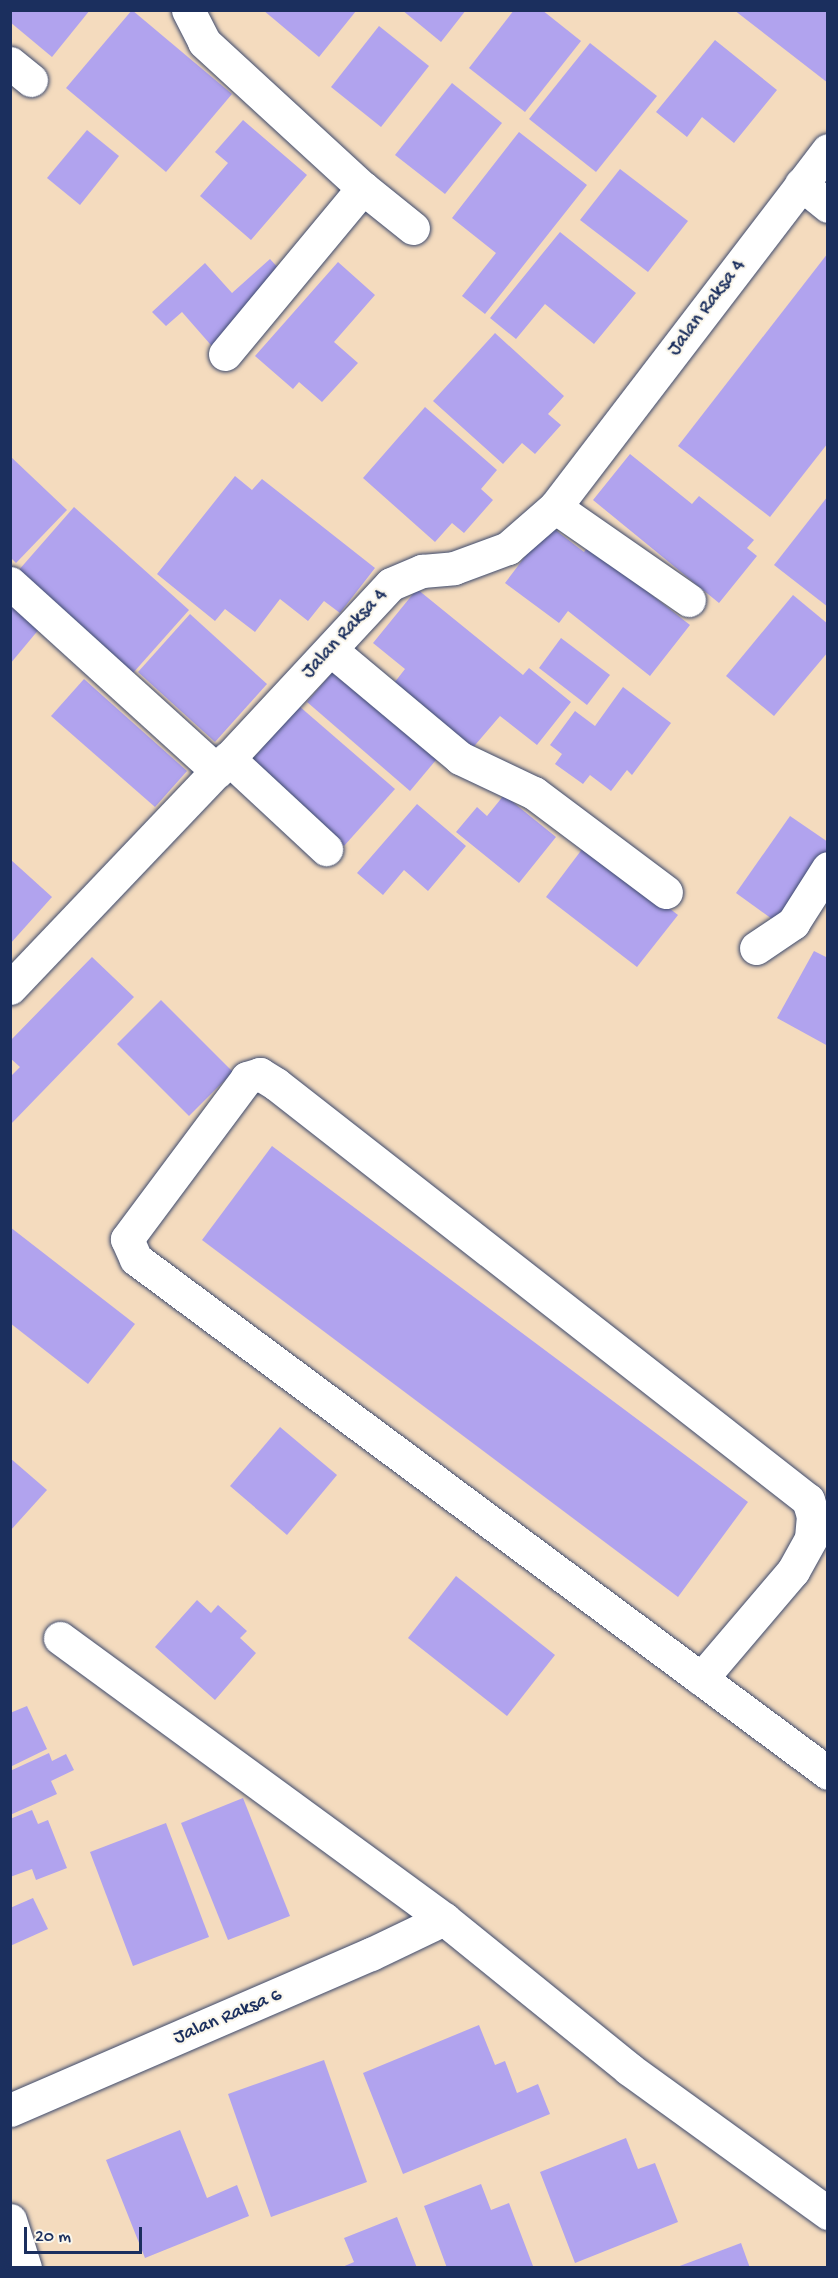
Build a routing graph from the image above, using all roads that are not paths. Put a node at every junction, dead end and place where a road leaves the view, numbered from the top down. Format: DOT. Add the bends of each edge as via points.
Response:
graph roads {
  1 [pos="188,10"];
  2 [pos="828,150"];
  3 [pos="801,184"];
  4 [pos="363,189"];
  5 [pos="828,206"];
  6 [pos="413,228"];
  7 [pos="225,354"];
  8 [pos="555,507"];
  9 [pos="10,584"];
  10 [pos="689,600"];
  11 [pos="331,650"];
  12 [pos="223,765"];
  13 [pos="326,849"];
  14 [pos="828,868"];
  15 [pos="666,892"];
  16 [pos="756,948"];
  17 [pos="10,988"];
  18 [pos="60,1638"];
  19 [pos="701,1679"];
  20 [pos="828,1773"];
  21 [pos="444,1919"];
  22 [pos="10,2110"];
  23 [pos="828,2213"];
  24 [pos="10,2220"];
  25 [pos="25,2268"];
  1 -- 4 [label="street" via="204,42"];
  2 -- 3 [label="street, Jalan Raksa 4"];
  3 -- 5 [label="street"];
  3 -- 8 [label="street, Jalan Raksa 4"];
  4 -- 6 [label="street"];
  4 -- 7 [label="street"];
  8 -- 10 [label="street"];
  8 -- 11 [label="street, Jalan Raksa 4" via="508,548 454,568 422,570 391,584"];
  9 -- 12 [label="street"];
  11 -- 12 [label="street, Jalan Raksa 4"];
  11 -- 15 [label="street" via="460,758 534,793"];
  12 -- 13 [label="street"];
  12 -- 17 [label="street, Jalan Raksa 4"];
  14 -- 16 [label="street" via="793,923"];
  18 -- 21 [label="street"];
  19 -- 19 [label="street" via="136,1259 127,1239 247,1078 260,1074 276,1084 808,1500 813,1516 811,1538 793,1571"];
  19 -- 20 [label="street"];
  21 -- 22 [label="street, Jalan Raksa 6"];
  21 -- 23 [label="street" via="629,2068"];
  24 -- 25 [label="street"];
}
